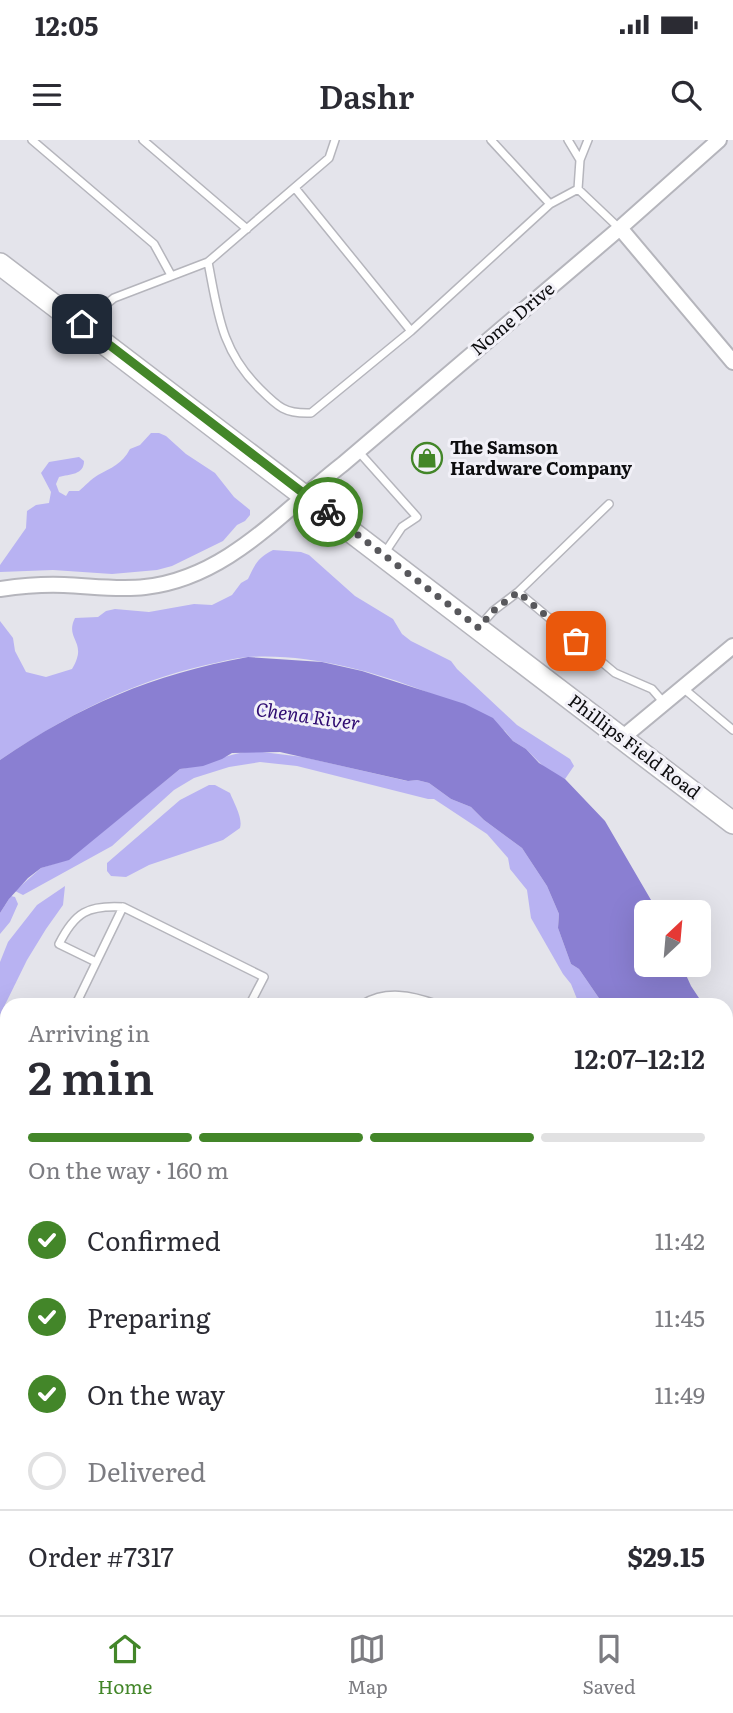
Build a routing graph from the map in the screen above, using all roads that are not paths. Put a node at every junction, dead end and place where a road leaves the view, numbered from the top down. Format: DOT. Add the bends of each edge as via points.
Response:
graph roads {
  1 [pos="32,140"];
  2 [pos="143,140"];
  3 [pos="335,140"];
  4 [pos="491,140"];
  5 [pos="568,140"];
  6 [pos="588,140"];
  7 [pos="719,140"];
  8 [pos="580,160"];
  9 [pos="295,188"];
  10 [pos="578,189"];
  11 [pos="550,204"];
  12 [pos="620,228"];
  13 [pos="247,229"];
  14 [pos="208,262"];
  15 [pos="0,264"];
  16 [pos="171,275"];
  17 [pos="82,324"];
  18 [pos="411,331"];
  19 [pos="733,362"];
  20 [pos="358,451"];
  21 [pos="304,494"];
  22 [pos="609,504"];
  23 [pos="384,555"];
  24 [pos="0,589"];
  25 [pos="518,592"];
  26 [pos="479,628"];
  27 [pos="733,646"];
  28 [pos="683,688"];
  29 [pos="665,704"];
  30 [pos="733,716"];
  31 [pos="725,723"];
  32 [pos="733,730"];
  33 [pos="622,738"];
  34 [pos="733,823"];
  35 [pos="123,907"];
  36 [pos="96,962"];
  37 [pos="79,998"];
  38 [pos="253,998"];
  39 [pos="373,998"];
  40 [pos="411,998"];
  1 -- 16 [label="lane" via="154,244"];
  2 -- 13 [label="lane"];
  3 -- 9 [label="lane" via="329,159"];
  4 -- 11 [label="lane"];
  5 -- 8 [label="lane"];
  6 -- 8 [label="lane"];
  7 -- 12 [label="street, Nome Drive"];
  8 -- 10 [label="lane"];
  9 -- 13 [label="lane"];
  9 -- 18 [label="lane"];
  10 -- 11 [label="lane"];
  10 -- 12 [label="lane"];
  11 -- 18 [label="lane"];
  12 -- 19 [label="street"];
  12 -- 20 [label="street, Nome Drive"];
  13 -- 14 [label="lane"];
  14 -- 16 [label="lane"];
  14 -- 18 [label="lane" via="219,322 233,358 278,407 311,413"];
  15 -- 17 [label="street, Phillips Field Road"];
  16 -- 17 [label="lane" via="114,298"];
  17 -- 21 [label="street, Phillips Field Road"];
  20 -- 21 [label="street, Nome Drive"];
  20 -- 23 [label="lane" via="417,517 402,527"];
  21 -- 23 [label="street, Phillips Field Road"];
  21 -- 24 [label="street, Nome Drive" via="235,553 171,583 128,589 51,585"];
  22 -- 25 [label="lane"];
  23 -- 26 [label="street, Phillips Field Road"];
  25 -- 26 [label="lane"];
  25 -- 29 [label="lane" via="615,673 652,689"];
  26 -- 33 [label="street, Phillips Field Road"];
  27 -- 28 [label="street"];
  28 -- 29 [label="street"];
  28 -- 31 [label="lane"];
  29 -- 33 [label="street"];
  30 -- 31 [label="lane"];
  31 -- 32 [label="lane"];
  33 -- 34 [label="street, Phillips Field Road"];
  35 -- 36 [label="lane"];
  35 -- 36 [label="lane" via="86,911 69,924 59,944"];
  35 -- 38 [label="lane" via="264,977"];
  36 -- 37 [label="lane"];
  39 -- 40 [label="lane" via="395,994"];
}
